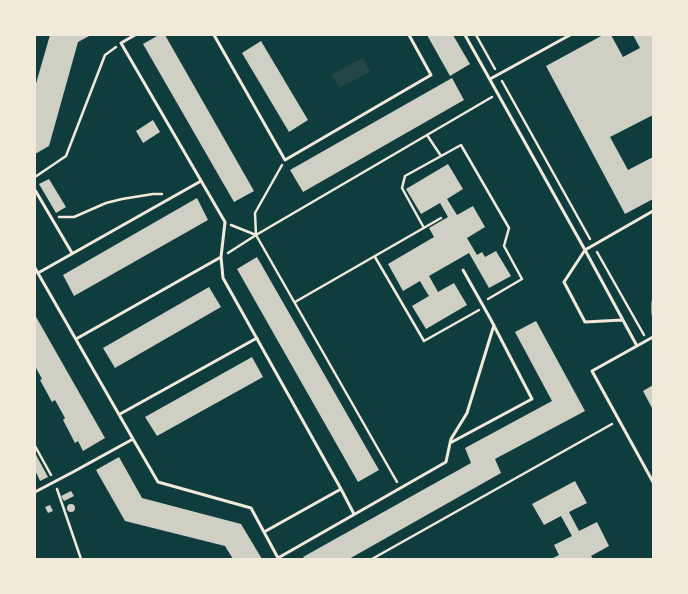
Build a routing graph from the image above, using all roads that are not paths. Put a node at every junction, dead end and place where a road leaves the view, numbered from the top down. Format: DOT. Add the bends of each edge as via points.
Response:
graph roads {
  1 [pos="135,35"];
  2 [pos="214,35"];
  3 [pos="409,35"];
  4 [pos="465,35"];
  5 [pos="570,35"];
  6 [pos="490,79"];
  7 [pos="201,181"];
  8 [pos="35,190"];
  9 [pos="653,211"];
  10 [pos="585,250"];
  11 [pos="72,253"];
  12 [pos="221,257"];
  13 [pos="35,268"];
  14 [pos="463,270"];
  15 [pos="38,273"];
  16 [pos="653,302"];
  17 [pos="653,314"];
  18 [pos="622,320"];
  19 [pos="494,325"];
  20 [pos="653,337"];
  21 [pos="257,338"];
  22 [pos="76,339"];
  23 [pos="637,346"];
  24 [pos="120,414"];
  25 [pos="133,439"];
  26 [pos="450,443"];
  27 [pos="653,482"];
  28 [pos="341,489"];
  29 [pos="35,492"];
  30 [pos="354,514"];
  31 [pos="264,532"];
  32 [pos="278,558"];
  1 -- 7 [label="lane" via="121,43"];
  2 -- 3 [label="lane" via="286,160 431,75"];
  4 -- 6 [label="lane"];
  5 -- 6 [label="lane"];
  6 -- 10 [label="lane"];
  7 -- 11 [label="lane"];
  7 -- 12 [label="lane" via="225,222"];
  8 -- 11 [label="lane"];
  9 -- 10 [label="lane"];
  10 -- 18 [label="lane"];
  10 -- 18 [label="lane" via="564,282 585,322"];
  11 -- 15 [label="lane"];
  12 -- 21 [label="lane" via="223,278"];
  12 -- 22 [label="lane"];
  13 -- 15 [label="lane"];
  14 -- 19 [label="lane"];
  15 -- 22 [label="lane"];
  16 -- 17 [label="lane"];
  18 -- 23 [label="lane"];
  19 -- 26 [label="lane" via="466,413"];
  19 -- 26 [label="lane" via="532,399"];
  20 -- 23 [label="lane"];
  21 -- 24 [label="lane"];
  21 -- 28 [label="lane"];
  22 -- 24 [label="lane"];
  23 -- 27 [label="lane" via="592,371"];
  24 -- 25 [label="lane"];
  25 -- 29 [label="lane"];
  25 -- 31 [label="lane" via="158,482 251,508"];
  26 -- 30 [label="lane" via="446,462"];
  28 -- 30 [label="lane"];
  28 -- 31 [label="lane"];
  30 -- 32 [label="lane"];
  31 -- 32 [label="lane"];
}
